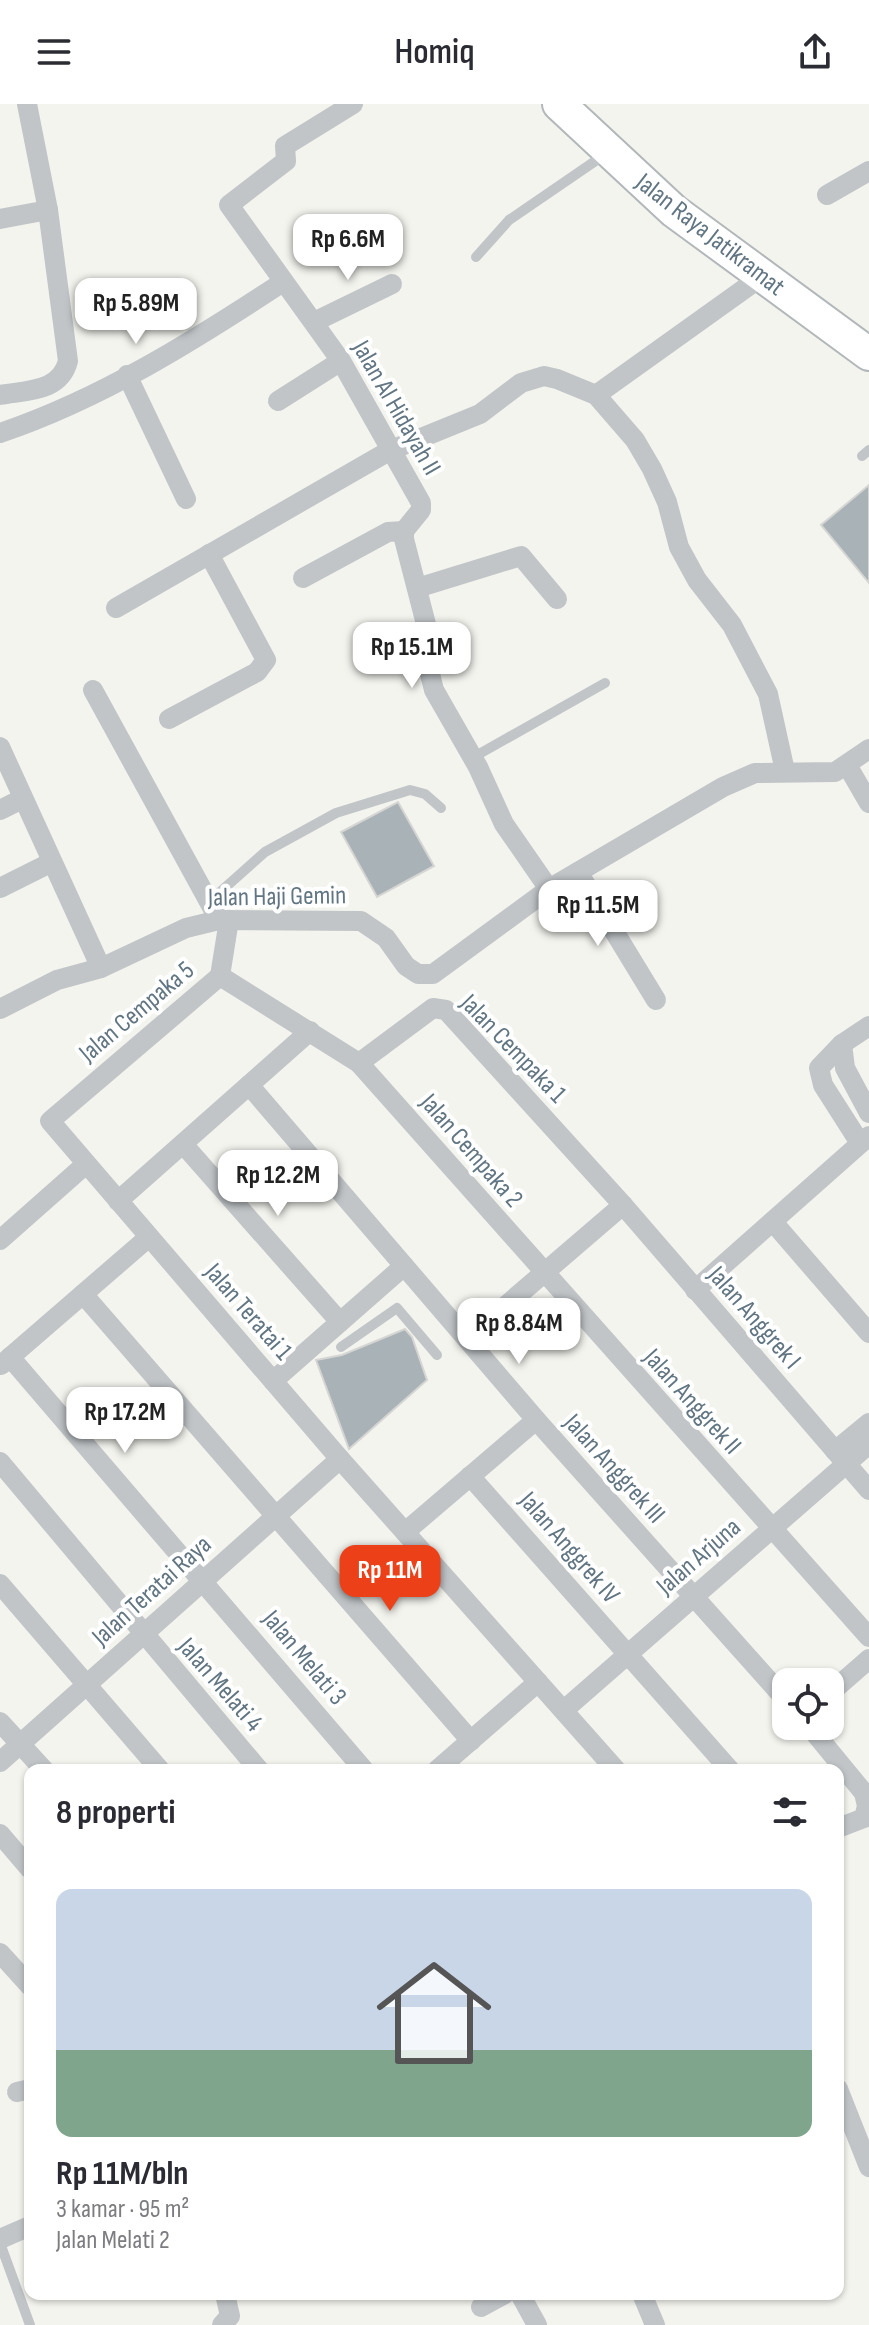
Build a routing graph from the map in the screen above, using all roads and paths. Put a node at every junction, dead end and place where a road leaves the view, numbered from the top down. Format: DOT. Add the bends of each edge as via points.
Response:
graph roads {
  1 [pos="27,104"];
  2 [pos="353,104"];
  3 [pos="559,104"];
  4 [pos="609,152"];
  5 [pos="869,171"];
  6 [pos="827,195"];
  7 [pos="48,210"];
  8 [pos="0,219"];
  9 [pos="476,257"];
  10 [pos="761,277"];
  11 [pos="283,282"];
  12 [pos="392,284"];
  13 [pos="314,322"];
  14 [pos="869,354"];
  15 [pos="341,361"];
  16 [pos="127,375"];
  17 [pos="0,395"];
  18 [pos="596,395"];
  19 [pos="278,401"];
  20 [pos="0,433"];
  21 [pos="389,451"];
  22 [pos="186,499"];
  23 [pos="404,531"];
  24 [pos="209,554"];
  25 [pos="303,578"];
  26 [pos="417,588"];
  27 [pos="557,599"];
  28 [pos="116,608"];
  29 [pos="605,683"];
  30 [pos="93,690"];
  31 [pos="169,719"];
  32 [pos="0,747"];
  33 [pos="869,749"];
  34 [pos="472,758"];
  35 [pos="847,765"];
  36 [pos="785,771"];
  37 [pos="22,799"];
  38 [pos="869,803"];
  39 [pos="441,808"];
  40 [pos="0,810"];
  41 [pos="52,862"];
  42 [pos="578,872"];
  43 [pos="0,888"];
  44 [pos="549,889"];
  45 [pos="210,901"];
  46 [pos="224,920"];
  47 [pos="101,968"];
  48 [pos="220,976"];
  49 [pos="656,1000"];
  50 [pos="0,1009"];
  51 [pos="869,1026"];
  52 [pos="310,1031"];
  53 [pos="842,1044"];
  54 [pos="359,1063"];
  55 [pos="249,1085"];
  56 [pos="869,1113"];
  57 [pos="865,1140"];
  58 [pos="183,1144"];
  59 [pos="86,1164"];
  60 [pos="118,1201"];
  61 [pos="623,1205"];
  62 [pos="773,1222"];
  63 [pos="149,1237"];
  64 [pos="0,1240"];
  65 [pos="404,1266"];
  66 [pos="543,1273"];
  67 [pos="695,1290"];
  68 [pos="83,1294"];
  69 [pos="347,1316"];
  70 [pos="369,1326"];
  71 [pos="869,1333"];
  72 [pos="467,1339"];
  73 [pos="341,1347"];
  74 [pos="437,1355"];
  75 [pos="5,1361"];
  76 [pos="273,1381"];
  77 [pos="536,1420"];
  78 [pos="869,1423"];
  79 [pos="869,1444"];
  80 [pos="840,1458"];
  81 [pos="340,1459"];
  82 [pos="0,1462"];
  83 [pos="470,1476"];
  84 [pos="869,1490"];
  85 [pos="277,1515"];
  86 [pos="770,1528"];
  87 [pos="405,1532"];
  88 [pos="205,1579"];
  89 [pos="0,1584"];
  90 [pos="692,1597"];
  91 [pos="143,1635"];
  92 [pos="869,1637"];
  93 [pos="628,1654"];
  94 [pos="869,1659"];
  95 [pos="844,1681"];
  96 [pos="538,1682"];
  97 [pos="87,1685"];
  98 [pos="772,1685"];
  99 [pos="564,1710"];
  100 [pos="0,1722"];
  101 [pos="826,1740"];
  102 [pos="471,1741"];
  103 [pos="21,1744"];
  104 [pos="0,1762"];
  105 [pos="39,1764"];
  106 [pos="155,1764"];
  107 [pos="254,1764"];
  108 [pos="359,1764"];
  109 [pos="444,1764"];
  110 [pos="611,1764"];
  111 [pos="725,1764"];
  112 [pos="861,1770"];
  113 [pos="844,1826"];
  114 [pos="0,1834"];
  115 [pos="24,1862"];
  116 [pos="0,1953"];
  117 [pos="24,1979"];
  118 [pos="844,2104"];
  119 [pos="869,2167"];
  120 [pos="24,2229"];
  121 [pos="0,2241"];
  122 [pos="226,2300"];
  123 [pos="494,2300"];
  124 [pos="523,2300"];
  125 [pos="645,2300"];
  126 [pos="481,2307"];
  127 [pos="30,2325"];
  128 [pos="222,2325"];
  129 [pos="537,2325"];
  130 [pos="655,2325"];
  1 -- 7 [label="street"];
  2 -- 11 [label="street, Jalan Al Hidayah II" via="285,146 286,161 229,205"];
  3 -- 4 [label="main road, Jalan Raya Jatikramat"];
  4 -- 9 [label="lane" via="509,220"];
  4 -- 10 [label="main road, Jalan Raya Jatikramat" via="674,211"];
  5 -- 6 [label="street"];
  7 -- 8 [label="street"];
  7 -- 17 [label="street" via="68,361 64,376 54,385"];
  10 -- 14 [label="main road, Jalan Raya Jatikramat"];
  10 -- 18 [label="street"];
  11 -- 13 [label="street, Jalan Al Hidayah II"];
  11 -- 16 [label="street" via="207,332"];
  12 -- 13 [label="street"];
  13 -- 15 [label="street, Jalan Al Hidayah II"];
  15 -- 19 [label="street"];
  15 -- 21 [label="street, Jalan Al Hidayah II"];
  16 -- 20 [label="street"];
  16 -- 22 [label="street"];
  18 -- 21 [label="street" via="557,379 535,377 480,414"];
  18 -- 36 [label="street" via="652,469 679,547 732,625 768,694"];
  21 -- 23 [label="street, Jalan Al Hidayah II" via="421,503 419,515"];
  21 -- 24 [label="street"];
  23 -- 25 [label="street" via="388,532"];
  23 -- 26 [label="street"];
  24 -- 28 [label="street"];
  24 -- 31 [label="street" via="266,660 257,672"];
  26 -- 27 [label="street" via="521,556"];
  26 -- 34 [label="street" via="434,690"];
  29 -- 34 [label="lane"];
  30 -- 45 [label="street"];
  32 -- 37 [label="street"];
  33 -- 35 [label="street, Jalan Haji Gemin"];
  34 -- 44 [label="street" via="504,824"];
  35 -- 36 [label="street, Jalan Haji Gemin" via="835,772"];
  35 -- 38 [label="street"];
  36 -- 42 [label="street, Jalan Haji Gemin" via="755,773 723,787"];
  37 -- 40 [label="street"];
  37 -- 41 [label="street"];
  39 -- 45 [label="lane" via="425,794 410,790 336,813 265,852"];
  41 -- 43 [label="street"];
  41 -- 47 [label="street"];
  42 -- 44 [label="street, Jalan Haji Gemin"];
  42 -- 49 [label="street"];
  44 -- 46 [label="street, Jalan Haji Gemin" via="433,974 418,974 406,966 386,938 361,921"];
  45 -- 46 [label="street"];
  46 -- 47 [label="street, Jalan Haji Gemin" via="186,928"];
  46 -- 48 [label="street"];
  47 -- 50 [label="street, Jalan Haji Gemin" via="57,980"];
  48 -- 52 [label="street, Jalan Cempaka 5"];
  48 -- 59 [label="street, Jalan Cempaka 5" via="50,1121"];
  51 -- 53 [label="street"];
  52 -- 54 [label="street"];
  52 -- 55 [label="street"];
  53 -- 56 [label="street" via="845,1068"];
  53 -- 57 [label="street" via="819,1068 823,1085"];
  54 -- 61 [label="street, Jalan Cempaka 1" via="433,1008 446,1010"];
  54 -- 66 [label="street, Jalan Cempaka 2"];
  55 -- 58 [label="street"];
  55 -- 65 [label="street, Jalan Anggrek III"];
  57 -- 62 [label="street"];
  58 -- 60 [label="street"];
  58 -- 69 [label="street"];
  59 -- 60 [label="street, Jalan Teratai 1"];
  59 -- 64 [label="street"];
  60 -- 63 [label="street, Jalan Teratai 1"];
  61 -- 66 [label="street"];
  61 -- 67 [label="street, Jalan Anggrek I"];
  62 -- 67 [label="street"];
  62 -- 71 [label="street"];
  63 -- 68 [label="street"];
  63 -- 76 [label="street, Jalan Teratai 1"];
  65 -- 69 [label="street"];
  65 -- 72 [label="street, Jalan Anggrek III"];
  66 -- 72 [label="street"];
  66 -- 86 [label="street, Jalan Anggrek II"];
  67 -- 80 [label="street, Jalan Anggrek I"];
  68 -- 75 [label="street"];
  68 -- 85 [label="street"];
  69 -- 70 [label="lane"];
  69 -- 76 [label="street"];
  70 -- 73 [label="lane"];
  70 -- 74 [label="lane" via="397,1308"];
  72 -- 77 [label="street, Jalan Anggrek III"];
  75 -- 88 [label="street, Jalan Melati 3"];
  76 -- 81 [label="street, Jalan Teratai 1"];
  77 -- 83 [label="street"];
  77 -- 90 [label="street, Jalan Anggrek III"];
  78 -- 80 [label="street, Jalan Arjuna"];
  79 -- 80 [label="street, Jalan Arjuna"];
  80 -- 84 [label="street, Jalan Anggrek I"];
  80 -- 86 [label="street, Jalan Arjuna"];
  81 -- 85 [label="street, Jalan Teratai Raya"];
  81 -- 87 [label="street, Jalan Teratai 1"];
  82 -- 91 [label="street, Jalan Melati 4"];
  83 -- 87 [label="street"];
  83 -- 93 [label="street, Jalan Anggrek IV"];
  85 -- 88 [label="street, Jalan Teratai Raya"];
  85 -- 102 [label="street"];
  86 -- 90 [label="street, Jalan Arjuna"];
  86 -- 92 [label="street, Jalan Anggrek II"];
  87 -- 96 [label="street, Jalan Teratai 1"];
  88 -- 91 [label="street, Jalan Teratai Raya"];
  88 -- 108 [label="street, Jalan Melati 3"];
  89 -- 97 [label="street"];
  90 -- 93 [label="street, Jalan Arjuna"];
  90 -- 98 [label="street, Jalan Anggrek III"];
  91 -- 97 [label="street, Jalan Teratai Raya"];
  91 -- 107 [label="street, Jalan Melati 4"];
  93 -- 99 [label="street, Jalan Arjuna"];
  93 -- 111 [label="street, Jalan Anggrek IV"];
  94 -- 95 [label="street"];
  96 -- 99 [label="street, Jalan Teratai 1"];
  96 -- 102 [label="street"];
  97 -- 103 [label="street, Jalan Teratai Raya"];
  97 -- 106 [label="street"];
  99 -- 110 [label="street, Jalan Teratai 1"];
  100 -- 103 [label="street"];
  101 -- 112 [label="street"];
  102 -- 109 [label="street"];
  103 -- 104 [label="street, Jalan Teratai Raya"];
  103 -- 105 [label="street"];
  112 -- 113 [label="street" via="864,1818"];
  114 -- 115 [label="street"];
  116 -- 117 [label="street"];
  118 -- 119 [label="street"];
  120 -- 121 [label="street"];
  121 -- 127 [label="lane"];
  122 -- 128 [label="street" via="230,2316"];
  123 -- 126 [label="street"];
  124 -- 129 [label="street"];
  125 -- 130 [label="street"];
}
